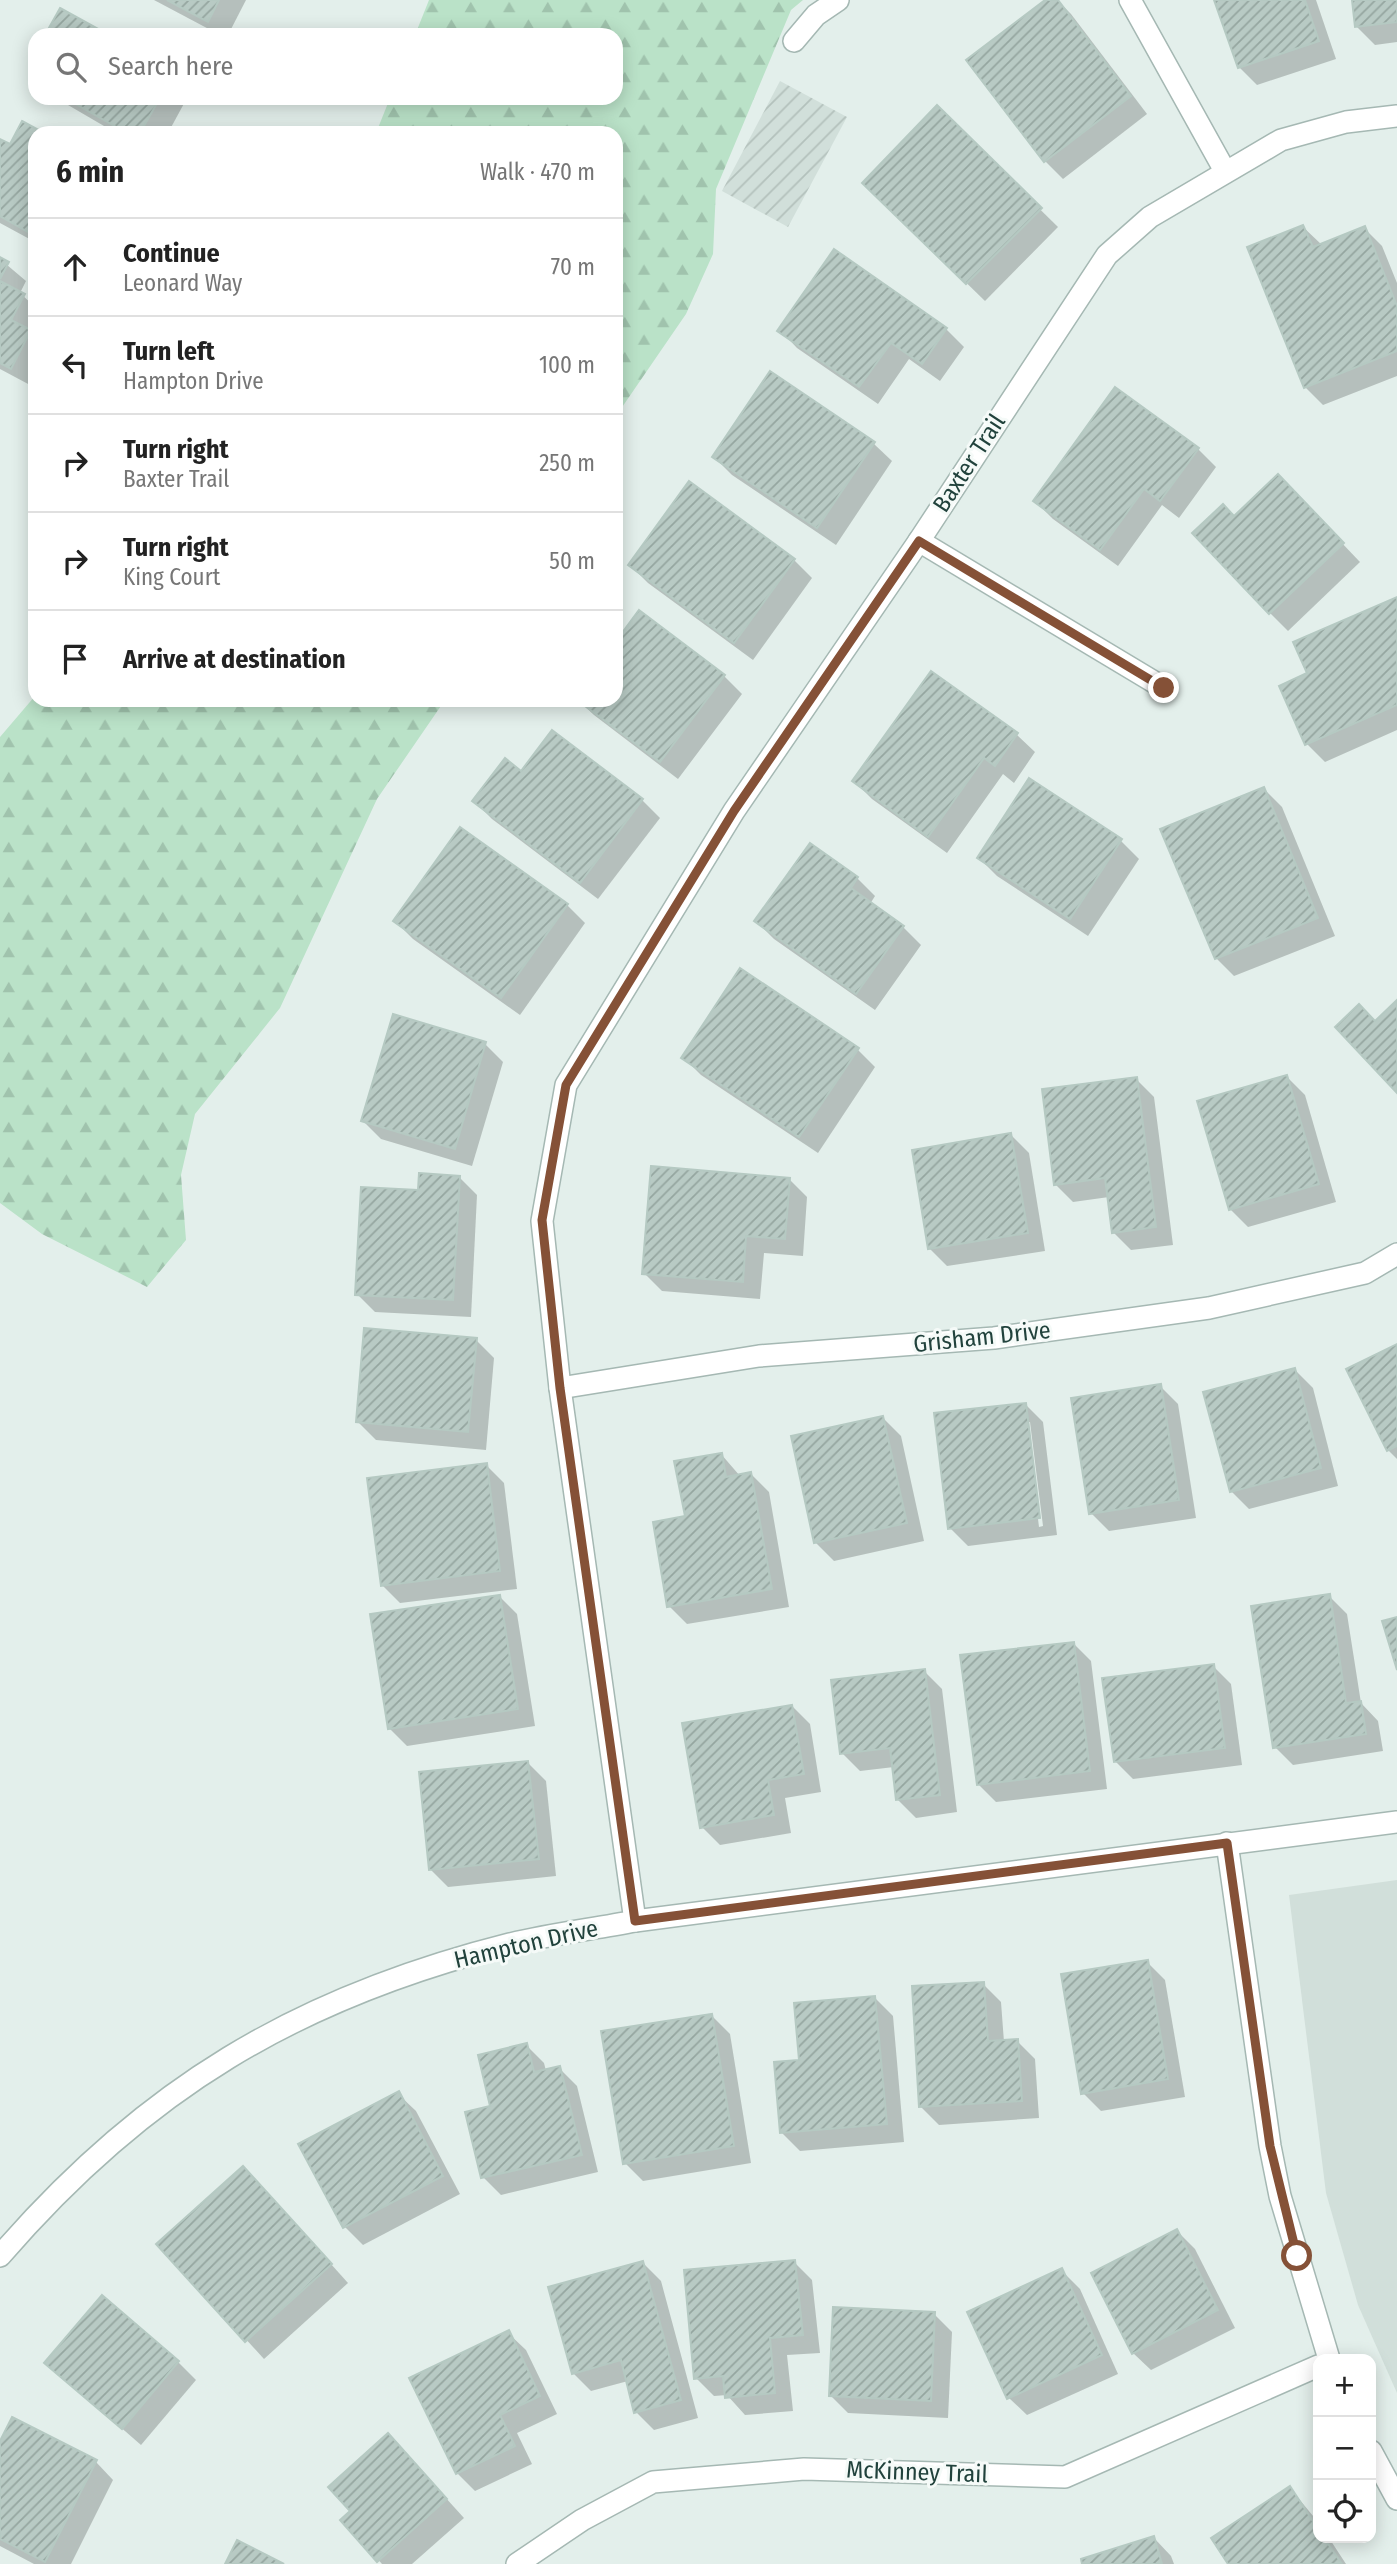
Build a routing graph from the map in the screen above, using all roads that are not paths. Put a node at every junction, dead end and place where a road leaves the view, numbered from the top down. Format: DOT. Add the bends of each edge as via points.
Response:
graph roads {
  1 [pos="838,0"];
  2 [pos="1130,0"];
  3 [pos="794,41"];
  4 [pos="1397,116"];
  5 [pos="1225,171"];
  6 [pos="919,541"];
  7 [pos="1164,688"];
  8 [pos="1397,1254"];
  9 [pos="560,1388"];
  10 [pos="1397,1822"];
  11 [pos="1227,1843"];
  12 [pos="635,1921"];
  13 [pos="0,2256"];
  14 [pos="1327,2354"];
  15 [pos="1313,2368"];
  16 [pos="1376,2460"];
  17 [pos="1397,2499"];
  18 [pos="516,2564"];
  1 -- 3 [label="street"];
  2 -- 5 [label="street"];
  4 -- 5 [label="street, Baxter Trail" via="1346,122 1281,140"];
  5 -- 6 [label="street, Baxter Trail" via="1150,217 1107,255"];
  6 -- 7 [label="street"];
  6 -- 9 [label="street, Baxter Trail" via="734,811 566,1085 542,1220"];
  8 -- 9 [label="street, Grisham Drive" via="1365,1273 1209,1308 994,1338 759,1356"];
  9 -- 12 [label="street, Baxter Trail"];
  10 -- 11 [label="street, Hampton Drive"];
  11 -- 12 [label="street, Hampton Drive"];
  11 -- 14 [label="street" via="1270,2146 1280,2196"];
  12 -- 13 [label="street, Hampton Drive" via="513,1943 437,1965 324,2005 252,2042 194,2078 77,2172"];
  15 -- 18 [label="street, McKinney Trail" via="1065,2477 804,2469 653,2482 582,2520"];
  16 -- 17 [label="street"];
}
